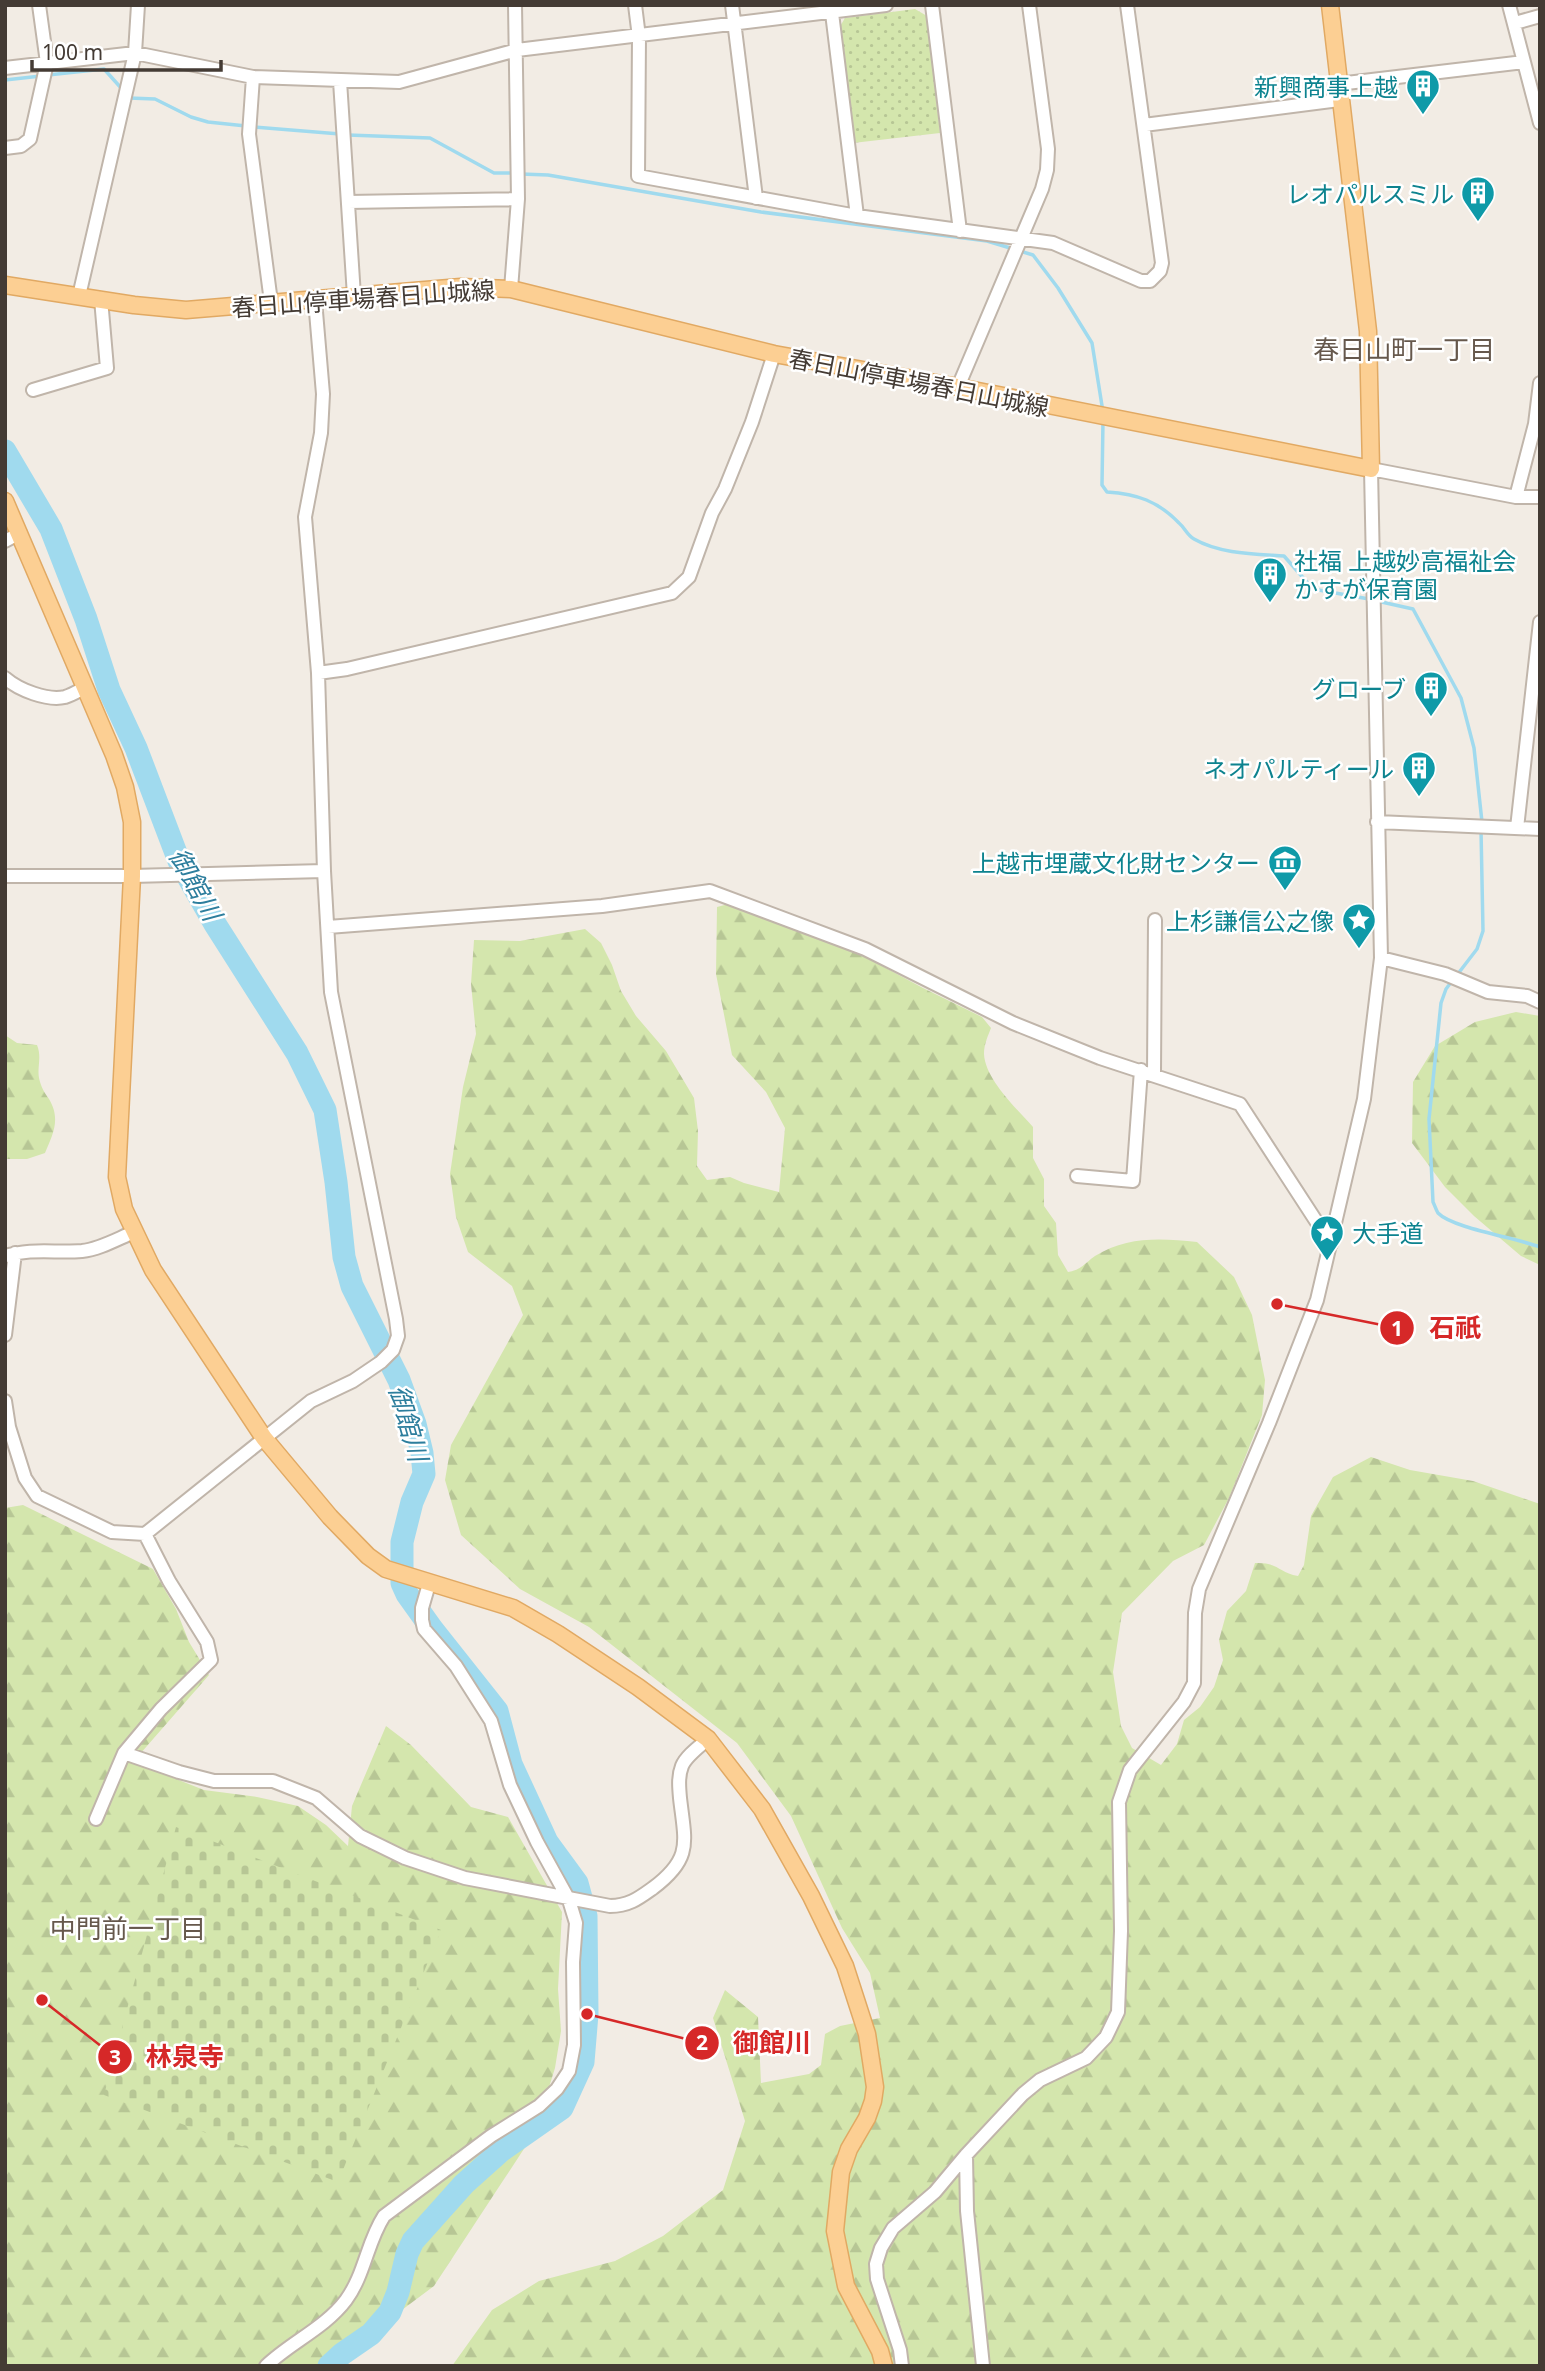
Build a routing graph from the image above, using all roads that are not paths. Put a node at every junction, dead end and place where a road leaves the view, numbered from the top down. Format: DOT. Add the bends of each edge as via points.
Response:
graph roads {
  1 [pos="39,5"];
  2 [pos="138,5"];
  3 [pos="515,5"];
  4 [pos="635,5"];
  5 [pos="732,5"];
  6 [pos="886,5"];
  7 [pos="932,5"];
  8 [pos="1029,5"];
  9 [pos="1127,5"];
  10 [pos="1330,5"];
  11 [pos="1509,5"];
  12 [pos="831,9"];
  13 [pos="1540,16"];
  14 [pos="1515,23"];
  15 [pos="734,25"];
  16 [pos="639,37"];
  17 [pos="517,50"];
  18 [pos="135,53"];
  19 [pos="1524,62"];
  20 [pos="47,63"];
  21 [pos="5,68"];
  22 [pos="253,77"];
  23 [pos="341,81"];
  24 [pos="1338,92"];
  25 [pos="1540,123"];
  26 [pos="1144,125"];
  27 [pos="5,148"];
  28 [pos="755,198"];
  29 [pos="518,199"];
  30 [pos="348,202"];
  31 [pos="857,216"];
  32 [pos="960,231"];
  33 [pos="1021,238"];
  34 [pos="5,285"];
  35 [pos="511,289"];
  36 [pos="79,296"];
  37 [pos="354,296"];
  38 [pos="101,299"];
  39 [pos="315,300"];
  40 [pos="271,302"];
  41 [pos="774,354"];
  42 [pos="1540,383"];
  43 [pos="958,387"];
  44 [pos="33,390"];
  45 [pos="1371,470"];
  46 [pos="1516,497"];
  47 [pos="1540,497"];
  48 [pos="5,501"];
  49 [pos="12,537"];
  50 [pos="1540,622"];
  51 [pos="318,673"];
  52 [pos="6,680"];
  53 [pos="86,687"];
  54 [pos="1377,822"];
  55 [pos="1517,828"];
  56 [pos="1540,830"];
  57 [pos="324,871"];
  58 [pos="5,876"];
  59 [pos="132,876"];
  60 [pos="1154,920"];
  61 [pos="328,926"];
  62 [pos="1381,958"];
  63 [pos="1540,1002"];
  64 [pos="1148,1072"];
  65 [pos="1077,1175"];
  66 [pos="134,1232"];
  67 [pos="1331,1244"];
  68 [pos="10,1254"];
  69 [pos="5,1335"];
  70 [pos="5,1401"];
  71 [pos="264,1438"];
  72 [pos="145,1534"];
  73 [pos="429,1584"];
  74 [pos="708,1739"];
  75 [pos="124,1753"];
  76 [pos="96,1819"];
  77 [pos="569,1900"];
  78 [pos="966,2155"];
  79 [pos="266,2366"];
  80 [pos="884,2366"];
  81 [pos="902,2366"];
  82 [pos="983,2366"];
  1 -- 20 [label="street"];
  2 -- 18 [label="street"];
  3 -- 17 [label="street"];
  4 -- 16 [label="street"];
  5 -- 15 [label="street"];
  6 -- 12 [label="street"];
  7 -- 32 [label="street"];
  8 -- 33 [label="street" via="1048,149 1042,189"];
  9 -- 26 [label="street"];
  10 -- 24 [label="main road"];
  11 -- 14 [label="street"];
  12 -- 15 [label="street"];
  12 -- 31 [label="street"];
  13 -- 14 [label="street"];
  14 -- 19 [label="street"];
  15 -- 16 [label="street"];
  15 -- 28 [label="street"];
  16 -- 17 [label="street"];
  16 -- 28 [label="street" via="638,177"];
  17 -- 23 [label="street" via="399,82"];
  17 -- 29 [label="street"];
  18 -- 20 [label="street"];
  18 -- 22 [label="street"];
  18 -- 36 [label="street"];
  19 -- 24 [label="street"];
  19 -- 25 [label="street"];
  20 -- 21 [label="street"];
  20 -- 27 [label="street" via="30,139 21,146"];
  22 -- 23 [label="street"];
  22 -- 40 [label="street" via="249,134"];
  23 -- 30 [label="street"];
  24 -- 26 [label="street"];
  24 -- 45 [label="main road" via="1368,331"];
  26 -- 33 [label="street" via="1162,263 1156,276 1141,281 1053,243"];
  28 -- 31 [label="street"];
  29 -- 30 [label="street"];
  29 -- 35 [label="street"];
  30 -- 37 [label="street"];
  31 -- 32 [label="street"];
  32 -- 33 [label="street"];
  33 -- 43 [label="street"];
  34 -- 36 [label="main road, 春日山停車場春日山城線"];
  35 -- 37 [label="main road, 春日山停車場春日山城線"];
  35 -- 41 [label="main road, 春日山停車場春日山城線"];
  36 -- 38 [label="main road, 春日山停車場春日山城線"];
  37 -- 39 [label="main road, 春日山停車場春日山城線"];
  38 -- 40 [label="main road, 春日山停車場春日山城線" via="186,310"];
  38 -- 44 [label="street" via="107,368"];
  39 -- 40 [label="main road, 春日山停車場春日山城線"];
  39 -- 51 [label="street" via="323,394 306,517"];
  41 -- 43 [label="main road, 春日山停車場春日山城線"];
  41 -- 51 [label="street" via="752,422 689,577 671,593"];
  42 -- 46 [label="street" via="1535,424"];
  43 -- 45 [label="main road, 春日山停車場春日山城線"];
  45 -- 46 [label="street"];
  45 -- 54 [label="street"];
  46 -- 47 [label="street"];
  48 -- 49 [label="main road"];
  49 -- 53 [label="main road"];
  50 -- 55 [label="street"];
  51 -- 57 [label="street"];
  52 -- 53 [label="street" via="51,698 66,697"];
  53 -- 59 [label="main road" via="125,787 132,822"];
  54 -- 55 [label="street"];
  54 -- 62 [label="street"];
  55 -- 56 [label="street"];
  57 -- 59 [label="street"];
  57 -- 61 [label="street"];
  58 -- 59 [label="street"];
  59 -- 66 [label="main road" via="117,1177"];
  60 -- 64 [label="street"];
  61 -- 64 [label="street" via="602,906 710,891 865,949 1013,1023"];
  61 -- 71 [label="street" via="331,992 398,1336 381,1362 311,1401"];
  62 -- 63 [label="street" via="1445,974 1488,992"];
  62 -- 67 [label="street" via="1364,1099"];
  64 -- 65 [label="street" via="1132,1181"];
  64 -- 67 [label="street" via="1240,1104"];
  66 -- 68 [label="street" via="89,1250"];
  66 -- 71 [label="main road" via="153,1270"];
  67 -- 78 [label="street" via="1317,1300 1199,1589 1194,1683 1130,1770 1119,1802 1118,2012 1106,2037 1086,2058 1040,2080"];
  68 -- 69 [label="street"];
  70 -- 72 [label="street" via="25,1479 37,1496 112,1532"];
  71 -- 72 [label="street"];
  71 -- 73 [label="main road" via="368,1556 386,1569"];
  72 -- 75 [label="street" via="207,1642 212,1660"];
  73 -- 74 [label="main road" via="513,1608 558,1634"];
  73 -- 77 [label="street" via="422,1608 424,1629 456,1666 491,1721 510,1785"];
  74 -- 77 [label="street" via="683,1762 679,1776 685,1846 671,1875 624,1906"];
  74 -- 80 [label="main road" via="762,1809 811,1896 845,1966 867,2034 873,2101 841,2172 835,2231 846,2286"];
  75 -- 76 [label="street"];
  75 -- 77 [label="street" via="214,1781 273,1781 316,1798 360,1836 405,1858 465,1878"];
  77 -- 79 [label="street" via="576,1923 574,2045 569,2071 557,2090 384,2216 345,2301"];
  78 -- 81 [label="street" via="935,2192 893,2228 876,2264"];
  78 -- 82 [label="street" via="967,2211"];
}
